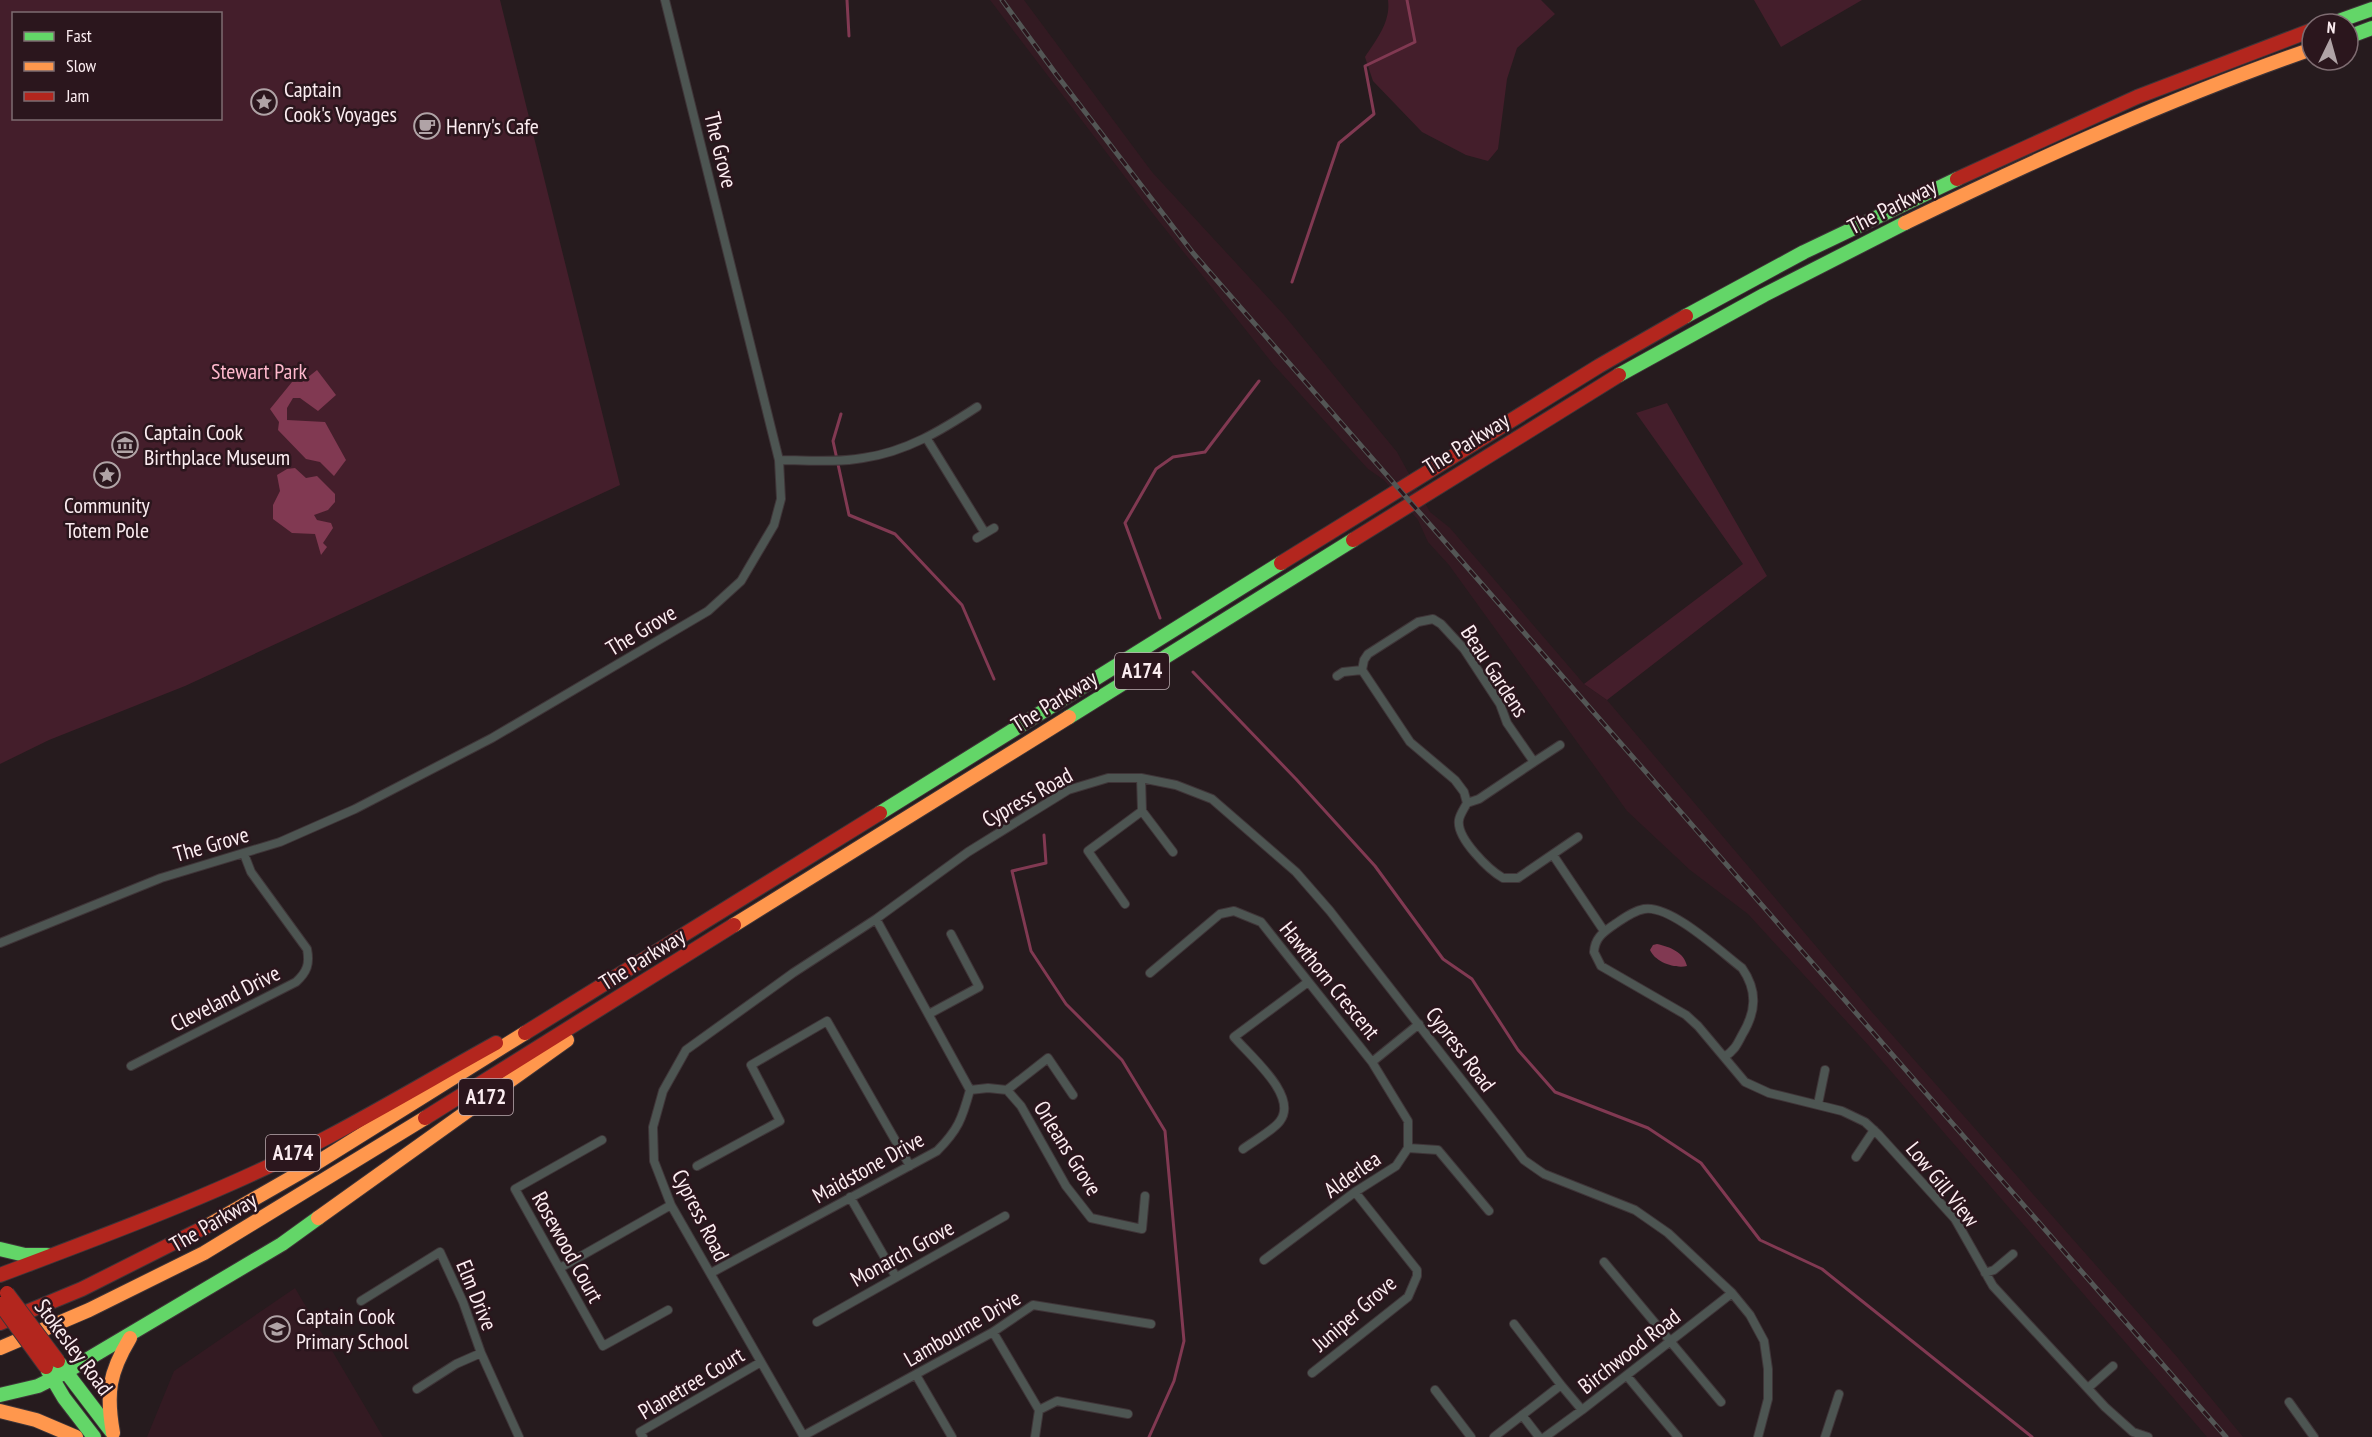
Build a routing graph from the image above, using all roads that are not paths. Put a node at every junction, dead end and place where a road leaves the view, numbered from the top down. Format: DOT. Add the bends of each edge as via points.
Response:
graph roads {
  1 [pos="665,0"];
  2 [pos="2300,35"];
  3 [pos="2300,53"];
  4 [pos="977,407"];
  5 [pos="927,439"];
  6 [pos="779,460"];
  7 [pos="994,528"];
  8 [pos="985,533"];
  9 [pos="976,538"];
  10 [pos="1362,670"];
  11 [pos="1337,676"];
  12 [pos="1560,746"];
  13 [pos="1534,762"];
  14 [pos="1141,778"];
  15 [pos="1467,803"];
  16 [pos="1142,811"];
  17 [pos="1578,837"];
  18 [pos="1173,852"];
  19 [pos="244,854"];
  20 [pos="1553,855"];
  21 [pos="1125,904"];
  22 [pos="876,919"];
  23 [pos="1604,931"];
  24 [pos="951,934"];
  25 [pos="0,943"];
  26 [pos="1150,973"];
  27 [pos="1308,982"];
  28 [pos="573,1005"];
  29 [pos="600,1009"];
  30 [pos="929,1014"];
  31 [pos="1419,1024"];
  32 [pos="1724,1057"];
  33 [pos="1372,1062"];
  34 [pos="131,1066"];
  35 [pos="1825,1071"];
  36 [pos="970,1090"];
  37 [pos="1007,1090"];
  38 [pos="1073,1095"];
  39 [pos="1818,1104"];
  40 [pos="1874,1130"];
  41 [pos="602,1140"];
  42 [pos="1408,1148"];
  43 [pos="1243,1149"];
  44 [pos="1856,1156"];
  45 [pos="697,1166"];
  46 [pos="910,1166"];
  47 [pos="1355,1192"];
  48 [pos="1145,1196"];
  49 [pos="850,1197"];
  50 [pos="671,1205"];
  51 [pos="1490,1211"];
  52 [pos="1005,1216"];
  53 [pos="0,1249"];
  54 [pos="2013,1254"];
  55 [pos="47,1255"];
  56 [pos="1264,1260"];
  57 [pos="1604,1262"];
  58 [pos="560,1268"];
  59 [pos="711,1273"];
  60 [pos="1985,1273"];
  61 [pos="0,1275"];
  62 [pos="896,1277"];
  63 [pos="2,1293"];
  64 [pos="1732,1293"];
  65 [pos="361,1301"];
  66 [pos="668,1310"];
  67 [pos="817,1322"];
  68 [pos="0,1323"];
  69 [pos="1151,1324"];
  70 [pos="1514,1324"];
  71 [pos="993,1332"];
  72 [pos="131,1335"];
  73 [pos="1670,1342"];
  74 [pos="0,1348"];
  75 [pos="481,1353"];
  76 [pos="761,1362"];
  77 [pos="2114,1366"];
  78 [pos="55,1370"];
  79 [pos="1312,1373"];
  80 [pos="916,1375"];
  81 [pos="1627,1376"];
  82 [pos="1561,1385"];
  83 [pos="2088,1388"];
  84 [pos="417,1389"];
  85 [pos="1435,1390"];
  86 [pos="1839,1394"];
  87 [pos="0,1395"];
  88 [pos="1721,1402"];
  89 [pos="2289,1402"];
  90 [pos="1039,1410"];
  91 [pos="1582,1410"];
  92 [pos="0,1411"];
  93 [pos="1128,1414"];
  94 [pos="1522,1415"];
  95 [pos="114,1435"];
  96 [pos="76,1437"];
  97 [pos="94,1437"];
  98 [pos="519,1437"];
  99 [pos="643,1437"];
  100 [pos="803,1437"];
  101 [pos="952,1437"];
  102 [pos="1035,1437"];
  103 [pos="1472,1437"];
  104 [pos="1494,1437"];
  105 [pos="1539,1437"];
  106 [pos="1545,1437"];
  107 [pos="1678,1437"];
  108 [pos="1758,1437"];
  109 [pos="1825,1437"];
  110 [pos="2148,1437"];
  111 [pos="2314,1437"];
  1 -- 6 [label="street, The Grove"];
  2 -- 28 [label="main road, The Parkway / A174" via="2137,97 1994,160 1804,252 1693,312 1379,502"];
  3 -- 29 [label="main road, The Parkway / A174" via="2210,87 1958,196 1638,363"];
  4 -- 5 [label="street"];
  5 -- 6 [label="street" via="862,459"];
  5 -- 8 [label="street"];
  6 -- 19 [label="street, The Grove" via="781,499 774,525 741,581 708,610 492,738 355,809"];
  7 -- 8 [label="street"];
  8 -- 9 [label="street"];
  10 -- 11 [label="street"];
  10 -- 13 [label="street, Beau Gardens" via="1368,654 1418,622 1437,621 1470,658"];
  10 -- 15 [label="street" via="1410,742 1455,780"];
  12 -- 13 [label="street"];
  13 -- 15 [label="street"];
  14 -- 16 [label="street"];
  14 -- 22 [label="street, Cypress Road" via="1108,778 1068,790 978,846"];
  14 -- 31 [label="street, Cypress Road" via="1176,785 1212,799 1257,837 1296,872 1330,911"];
  15 -- 20 [label="street" via="1459,821 1460,830 1467,844 1499,876 1518,878"];
  16 -- 18 [label="street"];
  16 -- 21 [label="street" via="1088,851"];
  17 -- 20 [label="street"];
  19 -- 25 [label="street, The Grove" via="161,878"];
  19 -- 34 [label="street, Cleveland Drive" via="251,872 307,949 308,968 296,982"];
  20 -- 23 [label="street"];
  22 -- 30 [label="street"];
  22 -- 50 [label="street, Cypress Road" via="686,1050 663,1091 653,1127 654,1161"];
  23 -- 32 [label="street, Low Gill View" via="1594,945 1601,966 1686,1015"];
  23 -- 32 [label="street" via="1646,908 1665,911 1742,968 1754,992 1754,1006 1733,1052"];
  24 -- 30 [label="street" via="979,987"];
  26 -- 27 [label="street, Hawthorn Crescent" via="1220,914 1234,910 1261,922"];
  27 -- 33 [label="street, Hawthorn Crescent"];
  27 -- 43 [label="street" via="1234,1037 1280,1089 1285,1105 1280,1121"];
  28 -- 55 [label="main road, A174" via="474,1054 328,1137 153,1217"];
  28 -- 68 [label="main road, The Parkway / A174" via="232,1214 167,1249"];
  29 -- 72 [label="main road, A172" via="560,1047 282,1244"];
  29 -- 74 [label="main road, The Parkway / A174" via="222,1243 58,1326"];
  30 -- 36 [label="street"];
  31 -- 33 [label="street, Hawthorn Crescent"];
  31 -- 64 [label="street, Cypress Road" via="1524,1160 1544,1174 1635,1210 1668,1233"];
  32 -- 39 [label="street, Low Gill View" via="1735,1073 1755,1088"];
  33 -- 42 [label="street, Alderlea" via="1408,1121"];
  35 -- 39 [label="street"];
  36 -- 37 [label="street, Orleans Grove"];
  36 -- 46 [label="street, Maidstone Drive" via="962,1119 949,1139 937,1151"];
  37 -- 38 [label="street" via="1048,1058"];
  37 -- 48 [label="street, Orleans Grove" via="1066,1186 1091,1218 1142,1229"];
  39 -- 40 [label="street, Low Gill View" via="1854,1116"];
  40 -- 44 [label="street"];
  40 -- 60 [label="street, Low Gill View" via="1955,1219"];
  41 -- 58 [label="street, Rosewood Court" via="515,1189"];
  42 -- 47 [label="street, Alderlea" via="1396,1166"];
  42 -- 51 [label="street" via="1438,1150"];
  45 -- 46 [label="street" via="780,1121 751,1065 827,1021"];
  46 -- 49 [label="street, Maidstone Drive"];
  47 -- 56 [label="street, Alderlea"];
  47 -- 79 [label="street, Juniper Grove" via="1417,1270 1417,1276 1408,1297"];
  49 -- 59 [label="street, Maidstone Drive"];
  49 -- 62 [label="street"];
  50 -- 58 [label="street"];
  50 -- 59 [label="street, Cypress Road"];
  52 -- 62 [label="street, Monarch Grove"];
  53 -- 55 [label="main road, A174"];
  54 -- 60 [label="street"];
  55 -- 61 [label="main road, A174"];
  57 -- 73 [label="street"];
  58 -- 66 [label="street, Rosewood Court" via="603,1346"];
  59 -- 76 [label="street, Cypress Road"];
  60 -- 83 [label="street, Low Gill View"];
  62 -- 67 [label="street, Monarch Grove"];
  63 -- 78 [label="main road, Stokesley Road / A172, bridge"];
  64 -- 73 [label="street, Birchwood Road"];
  64 -- 108 [label="street, Cypress Road" via="1764,1341 1768,1399"];
  65 -- 75 [label="street, Elm Drive" via="440,1252"];
  69 -- 71 [label="street, Lambourne Drive" via="1033,1305"];
  70 -- 82 [label="street"];
  71 -- 80 [label="street, Lambourne Drive"];
  71 -- 90 [label="street"];
  72 -- 78 [label="main road, A172"];
  72 -- 95 [label="main road, A172" via="108,1380"];
  73 -- 81 [label="street, Birchwood Road"];
  73 -- 88 [label="street"];
  75 -- 84 [label="street"];
  75 -- 98 [label="street, Elm Drive"];
  76 -- 99 [label="street, Planetree Court" via="640,1432"];
  76 -- 100 [label="street, Cypress Road"];
  77 -- 83 [label="street"];
  78 -- 87 [label="main road" via="38,1386"];
  78 -- 95 [label="main road, Stokesley Road / A172"];
  78 -- 97 [label="main road, A172"];
  80 -- 100 [label="street, Lambourne Drive"];
  80 -- 101 [label="street"];
  81 -- 91 [label="street, Birchwood Road"];
  81 -- 107 [label="street"];
  82 -- 91 [label="street, Birchwood Road"];
  82 -- 94 [label="street, Birchwood Road"];
  83 -- 110 [label="street, Low Gill View" via="2123,1425"];
  85 -- 103 [label="street"];
  86 -- 109 [label="street"];
  89 -- 111 [label="street"];
  90 -- 93 [label="street" via="1057,1401"];
  90 -- 102 [label="street"];
  91 -- 106 [label="street"];
  92 -- 96 [label="main road" via="36,1420"];
  94 -- 104 [label="street, Birchwood Road"];
  94 -- 105 [label="street"];
}
